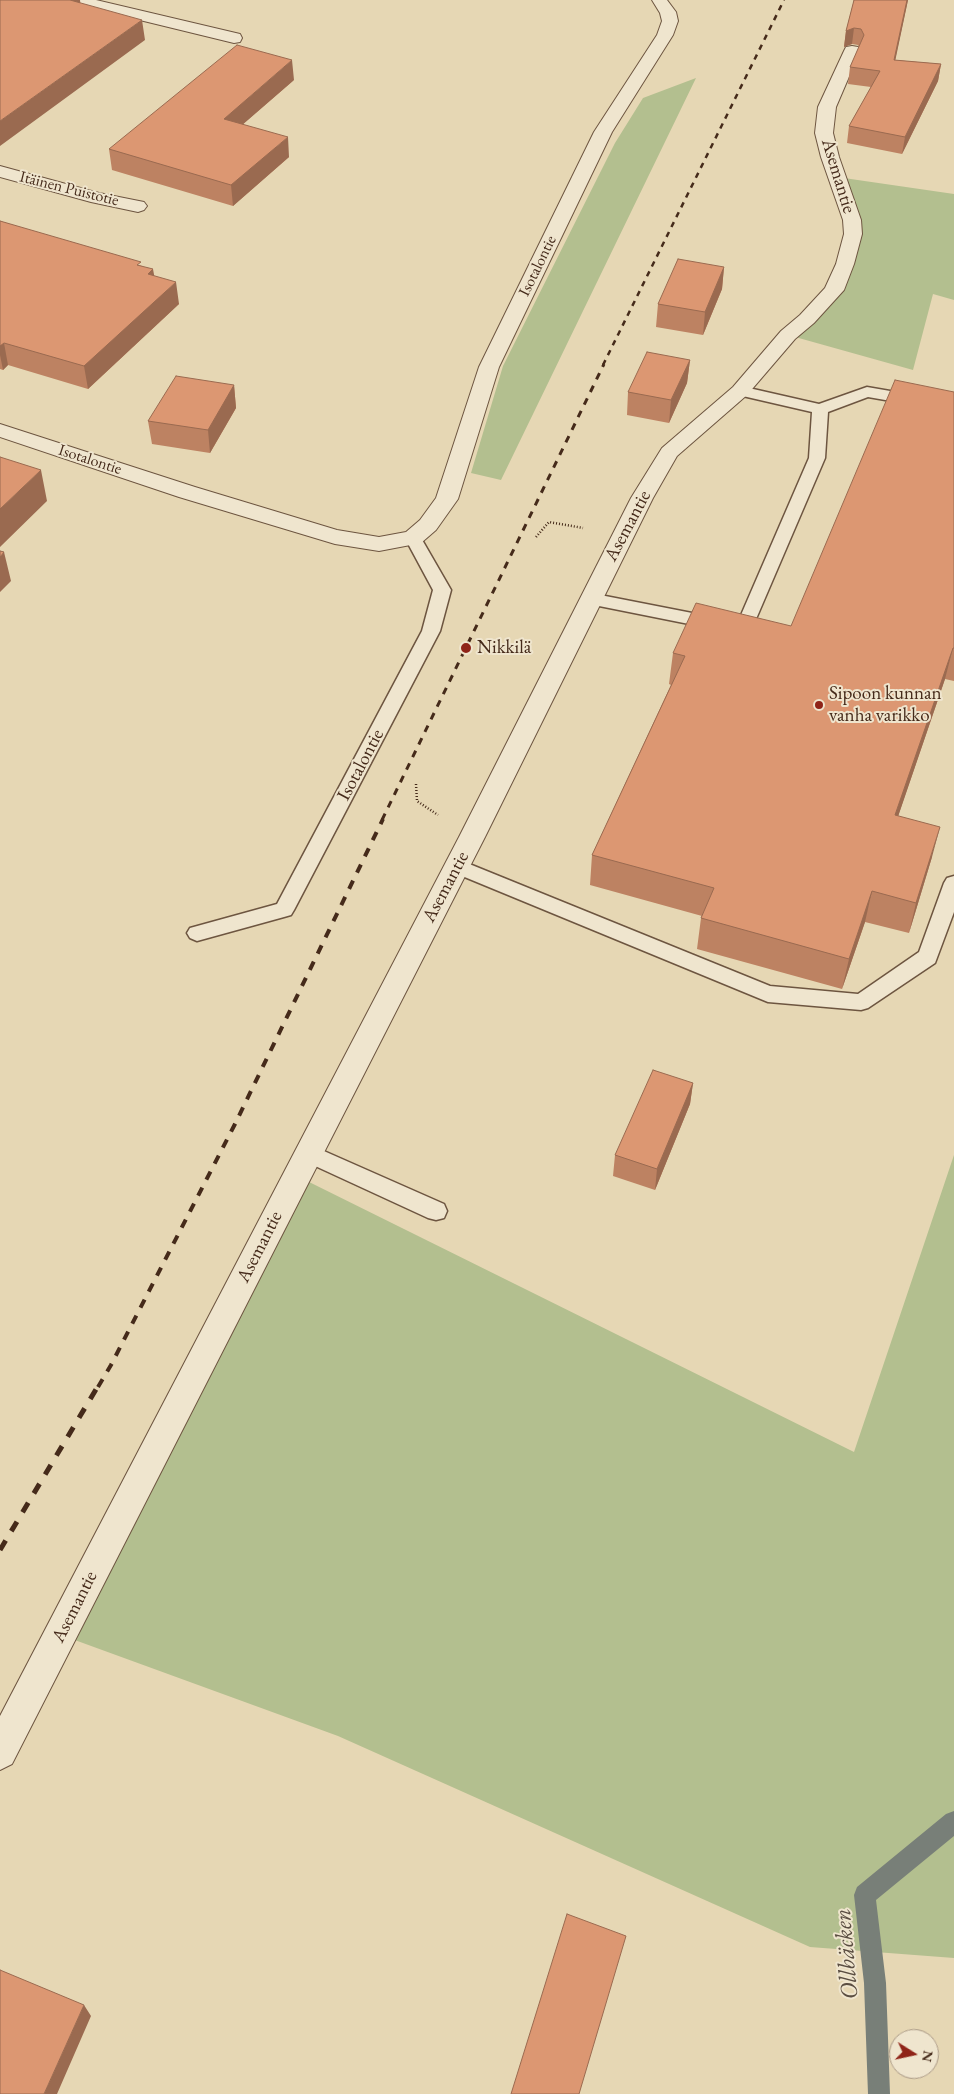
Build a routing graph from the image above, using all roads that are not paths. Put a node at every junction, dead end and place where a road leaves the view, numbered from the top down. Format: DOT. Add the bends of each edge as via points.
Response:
graph roads {
  1 [pos="76,0"];
  2 [pos="659,1"];
  3 [pos="234,38"];
  4 [pos="852,52"];
  5 [pos="0,171"];
  6 [pos="138,206"];
  7 [pos="740,390"];
  8 [pos="954,407"];
  9 [pos="820,409"];
  10 [pos="0,430"];
  11 [pos="413,538"];
  12 [pos="590,599"];
  13 [pos="456,866"];
  14 [pos="954,884"];
  15 [pos="197,932"];
  16 [pos="308,1153"];
  17 [pos="436,1211"];
  18 [pos="0,1752"];
  1 -- 3 [label="street"];
  2 -- 11 [label="street, Isotalontie" via="668,12 670,21 665,35 604,132 489,368 447,499 428,525"];
  4 -- 7 [label="street, Asemantie" via="827,107 824,133 852,220 853,234 845,264 834,290 788,335"];
  5 -- 6 [label="street, Itäinen Puistotie"];
  7 -- 9 [label="lane"];
  7 -- 12 [label="street, Asemantie" via="669,452"];
  8 -- 9 [label="lane" via="867,392"];
  9 -- 12 [label="lane" via="817,458 744,629"];
  10 -- 11 [label="street, Isotalontie" via="335,537 379,544"];
  11 -- 15 [label="lane, Isotalontie" via="442,590 431,631 284,910"];
  12 -- 13 [label="street, Asemantie"];
  13 -- 14 [label="lane" via="768,994 861,1002 928,957"];
  13 -- 16 [label="street, Asemantie"];
  16 -- 17 [label="lane"];
  16 -- 18 [label="street, Asemantie"];
}
